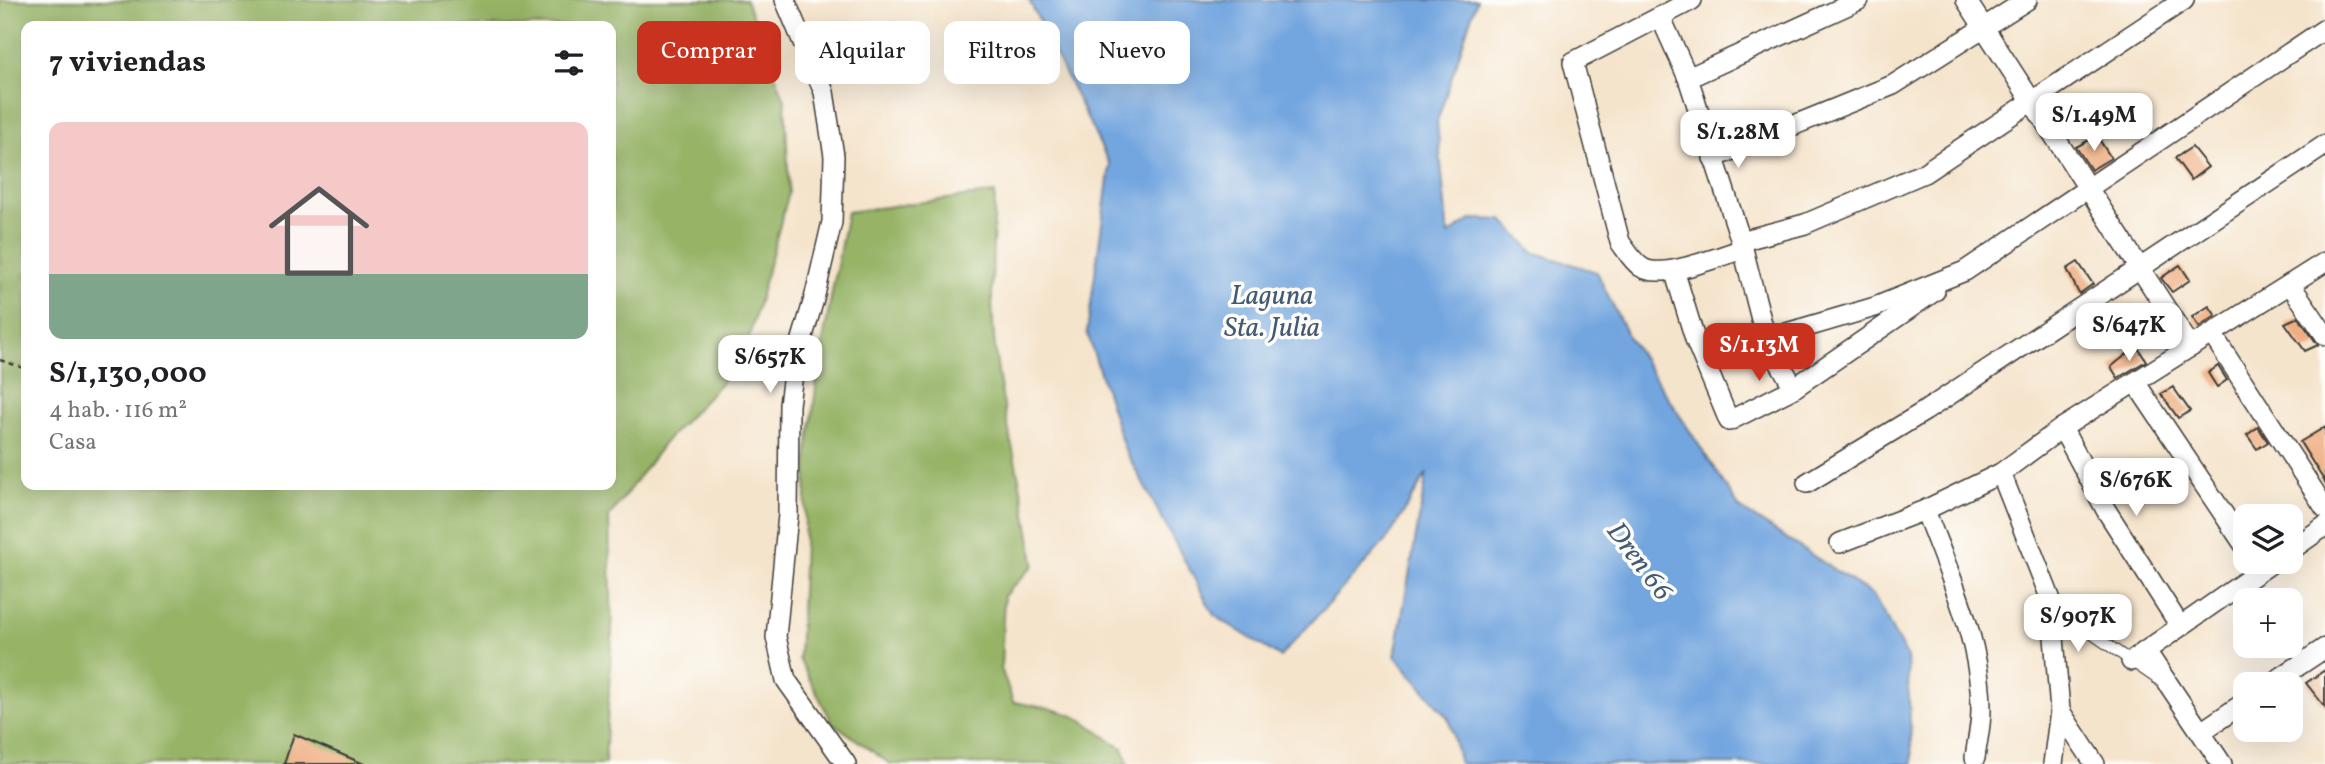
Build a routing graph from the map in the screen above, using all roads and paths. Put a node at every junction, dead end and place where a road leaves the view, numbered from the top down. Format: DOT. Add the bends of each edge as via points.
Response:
graph roads {
  1 [pos="785,0"];
  2 [pos="1692,0"];
  3 [pos="1859,0"];
  4 [pos="1966,0"];
  5 [pos="2027,0"];
  6 [pos="2184,0"];
  7 [pos="1661,18"];
  8 [pos="1985,28"];
  9 [pos="2325,29"];
  10 [pos="1688,78"];
  11 [pos="2032,101"];
  12 [pos="2325,145"];
  13 [pos="1713,158"];
  14 [pos="2089,188"];
  15 [pos="1742,245"];
  16 [pos="2325,262"];
  17 [pos="2140,267"];
  18 [pos="1674,270"];
  19 [pos="1965,271"];
  20 [pos="2290,284"];
  21 [pos="2212,334"];
  22 [pos="2325,335"];
  23 [pos="1766,339"];
  24 [pos="2192,346"];
  25 [pos="0,360"];
  26 [pos="21,367"];
  27 [pos="2135,382"];
  28 [pos="1794,388"];
  29 [pos="2062,428"];
  30 [pos="2001,473"];
  31 [pos="1807,483"];
  32 [pos="2325,508"];
  33 [pos="1925,510"];
  34 [pos="2325,526"];
  35 [pos="2233,528"];
  36 [pos="2303,542"];
  37 [pos="1840,543"];
  38 [pos="2250,574"];
  39 [pos="2051,600"];
  40 [pos="2180,626"];
  41 [pos="2325,648"];
  42 [pos="2138,656"];
  43 [pos="2290,672"];
  44 [pos="2233,710"];
  45 [pos="2060,711"];
  46 [pos="2201,732"];
  47 [pos="1975,758"];
  48 [pos="846,764"];
  49 [pos="2053,764"];
  50 [pos="2095,764"];
  51 [pos="2222,764"];
  1 -- 48 [label="street" via="824,92 834,156 832,222 794,366 789,405 788,515 776,637 786,680"];
  2 -- 7 [label="street"];
  3 -- 10 [label="street"];
  4 -- 8 [label="street"];
  5 -- 8 [label="street"];
  6 -- 11 [label="street"];
  7 -- 10 [label="street"];
  7 -- 18 [label="street" via="1573,62 1620,242 1643,269"];
  8 -- 11 [label="street"];
  8 -- 13 [label="street" via="1881,90"];
  9 -- 14 [label="street"];
  10 -- 13 [label="street"];
  11 -- 14 [label="street"];
  11 -- 15 [label="street" via="1924,173"];
  12 -- 17 [label="street"];
  13 -- 15 [label="street"];
  14 -- 17 [label="street"];
  14 -- 19 [label="street"];
  15 -- 18 [label="street"];
  15 -- 23 [label="street"];
  16 -- 20 [label="street"];
  17 -- 24 [label="street"];
  17 -- 31 [label="street" via="1926,411"];
  18 -- 28 [label="street" via="1695,339 1729,421"];
  19 -- 23 [label="street" via="1875,307"];
  19 -- 28 [label="street"];
  20 -- 21 [label="street"];
  20 -- 22 [label="street"];
  21 -- 24 [label="street"];
  21 -- 32 [label="street"];
  23 -- 28 [label="street"];
  24 -- 27 [label="street"];
  25 -- 26 [label="path"];
  27 -- 29 [label="street"];
  27 -- 35 [label="street"];
  29 -- 30 [label="street"];
  29 -- 40 [label="street" via="2106,510"];
  30 -- 33 [label="street"];
  30 -- 39 [label="street"];
  33 -- 37 [label="street"];
  33 -- 47 [label="street" via="1978,667 1981,714"];
  34 -- 36 [label="street"];
  38 -- 40 [label="street"];
  39 -- 42 [label="lane" via="2095,636"];
  39 -- 45 [label="street"];
  40 -- 42 [label="street"];
  41 -- 43 [label="street"];
  42 -- 46 [label="street" via="2172,689"];
  44 -- 46 [label="street"];
  45 -- 49 [label="street"];
  45 -- 50 [label="street"];
  46 -- 51 [label="street"];
}
